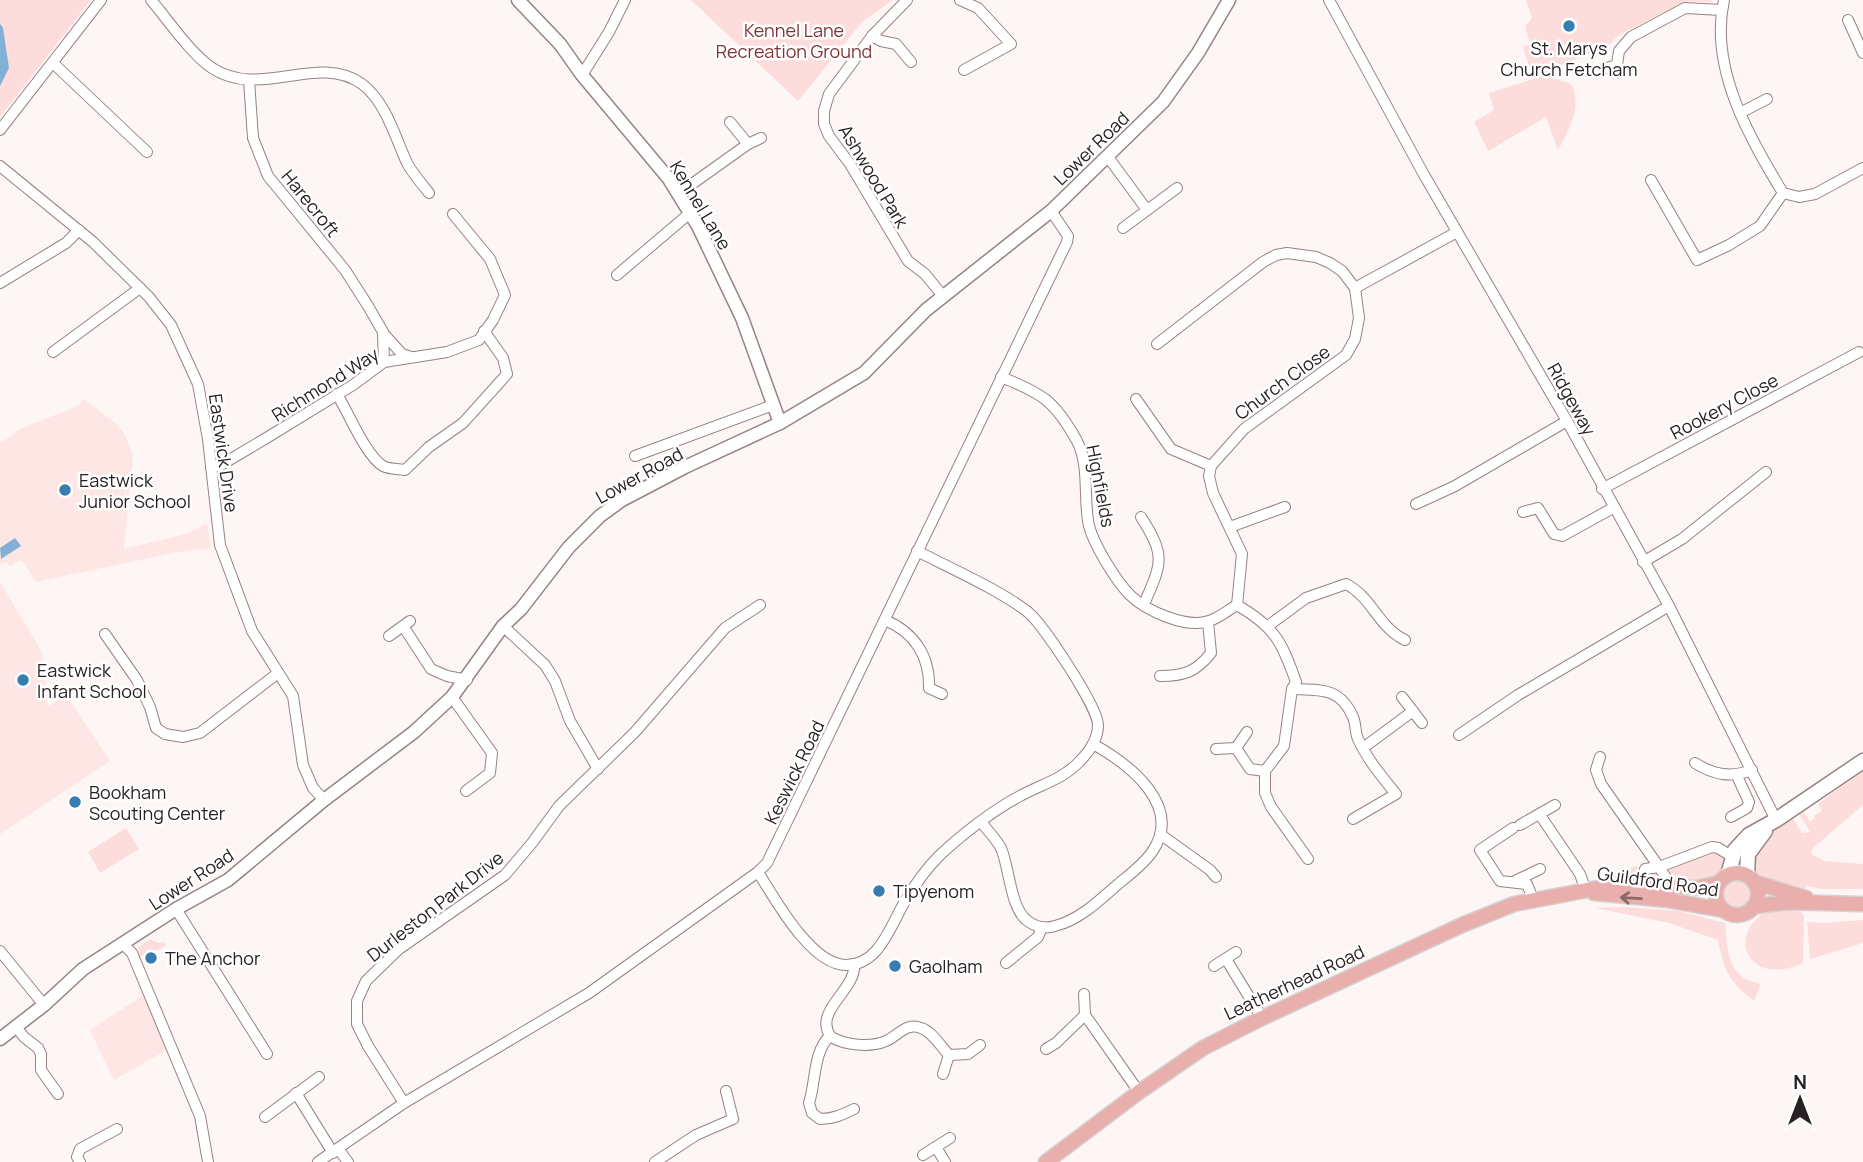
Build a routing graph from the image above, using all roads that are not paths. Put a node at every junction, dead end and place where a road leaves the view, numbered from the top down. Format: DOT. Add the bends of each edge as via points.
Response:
graph roads {
  1 [pos="101,0"];
  2 [pos="151,0"];
  3 [pos="518,0"];
  4 [pos="625,0"];
  5 [pos="907,0"];
  6 [pos="960,0"];
  7 [pos="1229,0"];
  8 [pos="1329,0"];
  9 [pos="982,4"];
  10 [pos="1723,5"];
  11 [pos="1848,20"];
  12 [pos="872,36"];
  13 [pos="1863,53"];
  14 [pos="911,62"];
  15 [pos="53,63"];
  16 [pos="964,70"];
  17 [pos="1600,70"];
  18 [pos="582,75"];
  19 [pos="250,80"];
  20 [pos="1767,99"];
  21 [pos="1740,113"];
  22 [pos="730,122"];
  23 [pos="0,130"];
  24 [pos="761,138"];
  25 [pos="748,144"];
  26 [pos="147,152"];
  27 [pos="1108,157"];
  28 [pos="0,166"];
  29 [pos="1863,168"];
  30 [pos="1651,180"];
  31 [pos="1177,188"];
  32 [pos="429,193"];
  33 [pos="1783,193"];
  34 [pos="678,194"];
  35 [pos="1147,210"];
  36 [pos="1051,211"];
  37 [pos="690,212"];
  38 [pos="453,214"];
  39 [pos="1123,228"];
  40 [pos="79,230"];
  41 [pos="1457,232"];
  42 [pos="617,275"];
  43 [pos="0,282"];
  44 [pos="140,288"];
  45 [pos="1355,288"];
  46 [pos="943,296"];
  47 [pos="484,331"];
  48 [pos="383,332"];
  49 [pos="1157,344"];
  50 [pos="53,352"];
  51 [pos="1860,352"];
  52 [pos="415,358"];
  53 [pos="384,362"];
  54 [pos="1001,377"];
  55 [pos="337,394"];
  56 [pos="1136,400"];
  57 [pos="773,405"];
  58 [pos="1567,421"];
  59 [pos="780,423"];
  60 [pos="635,456"];
  61 [pos="1211,466"];
  62 [pos="211,467"];
  63 [pos="1766,472"];
  64 [pos="1602,489"];
  65 [pos="1416,504"];
  66 [pos="1285,507"];
  67 [pos="1613,508"];
  68 [pos="1523,512"];
  69 [pos="1141,517"];
  70 [pos="1230,527"];
  71 [pos="917,551"];
  72 [pos="1643,562"];
  73 [pos="1144,604"];
  74 [pos="760,605"];
  75 [pos="1237,605"];
  76 [pos="1669,606"];
  77 [pos="884,620"];
  78 [pos="1208,622"];
  79 [pos="503,626"];
  80 [pos="1268,626"];
  81 [pos="105,634"];
  82 [pos="389,636"];
  83 [pos="1405,640"];
  84 [pos="278,673"];
  85 [pos="1160,676"];
  86 [pos="467,680"];
  87 [pos="1292,689"];
  88 [pos="942,694"];
  89 [pos="452,697"];
  90 [pos="1402,697"];
  91 [pos="1413,711"];
  92 [pos="1422,723"];
  93 [pos="1247,732"];
  94 [pos="1459,735"];
  95 [pos="1093,744"];
  96 [pos="1236,748"];
  97 [pos="1363,748"];
  98 [pos="1216,750"];
  99 [pos="1600,757"];
  100 [pos="1863,761"];
  101 [pos="1695,763"];
  102 [pos="598,769"];
  103 [pos="1752,770"];
  104 [pos="1265,771"];
  105 [pos="1737,776"];
  106 [pos="466,791"];
  107 [pos="324,800"];
  108 [pos="1555,805"];
  109 [pos="1540,815"];
  110 [pos="1731,817"];
  111 [pos="1353,819"];
  112 [pos="1776,820"];
  113 [pos="982,822"];
  114 [pos="1160,834"];
  115 [pos="1733,857"];
  116 [pos="1308,859"];
  117 [pos="1659,867"];
  118 [pos="1540,869"];
  119 [pos="1645,869"];
  120 [pos="758,872"];
  121 [pos="1216,877"];
  122 [pos="1750,878"];
  123 [pos="1724,879"];
  124 [pos="1512,883"];
  125 [pos="1672,887"];
  126 [pos="1586,891"];
  127 [pos="1533,899"];
  128 [pos="1813,901"];
  129 [pos="1863,904"];
  130 [pos="1753,907"];
  131 [pos="176,909"];
  132 [pos="1723,910"];
  133 [pos="1042,927"];
  134 [pos="122,943"];
  135 [pos="0,951"];
  136 [pos="1236,952"];
  137 [pos="1226,959"];
  138 [pos="1006,963"];
  139 [pos="854,964"];
  140 [pos="1214,966"];
  141 [pos="1084,994"];
  142 [pos="44,1006"];
  143 [pos="1085,1015"];
  144 [pos="1262,1018"];
  145 [pos="16,1027"];
  146 [pos="830,1036"];
  147 [pos="0,1039"];
  148 [pos="979,1049"];
  149 [pos="1046,1049"];
  150 [pos="267,1054"];
  151 [pos="949,1055"];
  152 [pos="943,1074"];
  153 [pos="319,1077"];
  154 [pos="726,1091"];
  155 [pos="1139,1092"];
  156 [pos="296,1093"];
  157 [pos="58,1094"];
  158 [pos="404,1103"];
  159 [pos="854,1109"];
  160 [pos="265,1117"];
  161 [pos="117,1129"];
  162 [pos="950,1138"];
  163 [pos="936,1147"];
  164 [pos="336,1152"];
  165 [pos="923,1155"];
  166 [pos="80,1162"];
  167 [pos="208,1162"];
  168 [pos="318,1162"];
  169 [pos="348,1162"];
  170 [pos="655,1162"];
  171 [pos="945,1162"];
  172 [pos="1046,1162"];
  1 -- 15 [label="street"];
  2 -- 19 [label="street" via="211,68"];
  3 -- 18 [label="street, Kennel Lane"];
  4 -- 18 [label="street"];
  5 -- 12 [label="street, Ashwood Park"];
  6 -- 9 [label="street"];
  7 -- 27 [label="street, Lower Road" via="1163,102"];
  8 -- 41 [label="street, Ridgeway"];
  9 -- 16 [label="street" via="1011,44"];
  10 -- 17 [label="street" via="1685,8 1631,37 1619,51 1617,65"];
  10 -- 21 [label="street" via="1722,47"];
  11 -- 13 [label="street"];
  12 -- 14 [label="street" via="896,44"];
  12 -- 46 [label="street, Ashwood Park" via="829,94 824,124 908,261"];
  15 -- 23 [label="street"];
  15 -- 26 [label="street"];
  18 -- 34 [label="street, Kennel Lane"];
  19 -- 32 [label="street" via="313,73 356,80 380,104 408,165"];
  19 -- 48 [label="street, Harecroft" via="253,138 268,176 345,270"];
  20 -- 21 [label="street"];
  21 -- 33 [label="street"];
  22 -- 25 [label="street"];
  24 -- 25 [label="street"];
  25 -- 34 [label="street"];
  27 -- 35 [label="street"];
  27 -- 36 [label="street, Lower Road"];
  28 -- 40 [label="street, Eastwick Drive"];
  29 -- 33 [label="street" via="1815,194"];
  30 -- 33 [label="street" via="1697,260 1760,226"];
  31 -- 35 [label="street"];
  34 -- 37 [label="street, Kennel Lane"];
  35 -- 39 [label="street"];
  36 -- 46 [label="street, Lower Road"];
  36 -- 54 [label="street, Keswick Road" via="1068,238"];
  37 -- 42 [label="street"];
  37 -- 57 [label="street, Kennel Lane" via="742,318"];
  38 -- 47 [label="street, Richmond Way" via="490,259 505,295"];
  40 -- 43 [label="street" via="66,243"];
  40 -- 44 [label="street, Eastwick Drive"];
  41 -- 45 [label="street"];
  41 -- 58 [label="street, Ridgeway"];
  44 -- 50 [label="street"];
  44 -- 62 [label="street, Eastwick Drive" via="171,325 198,384"];
  45 -- 49 [label="street" via="1342,271 1316,257 1276,255"];
  45 -- 61 [label="street, Church Close" via="1357,330 1346,355 1244,429"];
  46 -- 59 [label="street, Lower Road" via="864,373"];
  47 -- 52 [label="street, Richmond Way" via="479,340"];
  47 -- 55 [label="street" via="503,358 507,374 463,423 405,470 383,466 365,447"];
  48 -- 52 [label="street, Harecroft" via="402,354"];
  48 -- 53 [label="street, Harecroft"];
  51 -- 64 [label="street, Rookery Close"];
  52 -- 53 [label="street, Richmond Way"];
  53 -- 55 [label="street, Richmond Way"];
  54 -- 71 [label="street, Keswick Road"];
  54 -- 73 [label="street, Highfields" via="1049,400 1066,423 1079,444 1089,526 1130,596"];
  55 -- 62 [label="street, Richmond Way"];
  56 -- 61 [label="street" via="1171,449"];
  57 -- 59 [label="street, Kennel Lane"];
  57 -- 60 [label="street"];
  58 -- 64 [label="street, Ridgeway"];
  58 -- 65 [label="street"];
  59 -- 79 [label="street, Lower Road" via="614,506 582,534"];
  61 -- 70 [label="street" via="1213,493"];
  62 -- 84 [label="street, Eastwick Drive" via="219,545 252,631"];
  63 -- 72 [label="street" via="1682,539"];
  64 -- 67 [label="street, Ridgeway"];
  66 -- 70 [label="street"];
  67 -- 68 [label="street" via="1559,536 1538,508"];
  67 -- 72 [label="street, Ridgeway"];
  69 -- 73 [label="street" via="1155,539 1159,559"];
  70 -- 75 [label="street" via="1243,561"];
  71 -- 77 [label="street, Keswick Road"];
  71 -- 95 [label="street" via="1031,615 1069,680 1097,715"];
  72 -- 76 [label="street, Ridgeway"];
  73 -- 78 [label="street, Highfields" via="1181,622"];
  74 -- 102 [label="street, Durleston Park Drive" via="725,628 657,709"];
  75 -- 78 [label="street"];
  75 -- 80 [label="street"];
  76 -- 94 [label="street"];
  76 -- 103 [label="street, Ridgeway"];
  77 -- 88 [label="street" via="904,629 928,667 930,692"];
  77 -- 120 [label="street, Keswick Road" via="767,863"];
  78 -- 85 [label="street" via="1211,653 1200,666 1175,676"];
  79 -- 86 [label="street, Lower Road"];
  79 -- 102 [label="street" via="545,665 570,722"];
  80 -- 83 [label="street" via="1306,598 1346,584 1356,589 1391,634"];
  80 -- 87 [label="street" via="1284,647 1296,682"];
  81 -- 84 [label="street" via="137,680 156,727 165,734 183,737 200,733"];
  82 -- 86 [label="street" via="407,623 431,669"];
  84 -- 107 [label="street, Eastwick Drive" via="293,696 303,765"];
  86 -- 89 [label="street, Lower Road"];
  87 -- 97 [label="street" via="1340,697 1353,716"];
  87 -- 104 [label="street" via="1284,747"];
  89 -- 106 [label="street" via="492,753 490,773"];
  89 -- 107 [label="street, Lower Road"];
  90 -- 91 [label="street"];
  91 -- 92 [label="street"];
  91 -- 97 [label="street"];
  93 -- 96 [label="street"];
  95 -- 113 [label="street" via="1063,776"];
  95 -- 114 [label="street" via="1145,783 1160,811"];
  96 -- 98 [label="street"];
  96 -- 104 [label="street" via="1250,769"];
  97 -- 111 [label="street" via="1396,794"];
  99 -- 117 [label="street" via="1596,770 1601,784"];
  100 -- 112 [label="main road, Guildford Road"];
  101 -- 105 [label="street" via="1715,774"];
  102 -- 158 [label="street, Durleston Park Drive" via="548,818 505,875 399,949 360,991 356,1013 360,1033"];
  103 -- 105 [label="street"];
  103 -- 112 [label="street, Ridgeway"];
  104 -- 116 [label="street" via="1265,793 1271,807"];
  105 -- 110 [label="street" via="1749,802"];
  107 -- 131 [label="street, Lower Road" via="228,880"];
  108 -- 109 [label="street"];
  109 -- 124 [label="street" via="1480,850 1500,881"];
  109 -- 126 [label="street" via="1580,874"];
  112 -- 115 [label="main road, Guildford Road" via="1752,832"];
  112 -- 122 [label="main road, Guildford Road" via="1752,846 1746,862"];
  113 -- 133 [label="street" via="1001,848 1019,911 1028,922"];
  113 -- 139 [label="street" via="932,863 881,946 865,961"];
  114 -- 121 [label="street"];
  114 -- 133 [label="street" via="1148,858 1092,906 1057,926"];
  115 -- 117 [label="street, Guildford Road" via="1712,847"];
  115 -- 123 [label="main road, Guildford Road"];
  117 -- 119 [label="street, Guildford Road"];
  117 -- 125 [label="street, Guildford Road"];
  118 -- 124 [label="street"];
  120 -- 139 [label="street" via="813,951 838,965"];
  120 -- 158 [label="street, Keswick Road" via="589,993"];
  122 -- 123 [label="main road"];
  122 -- 128 [label="main road"];
  122 -- 130 [label="main road" via="1758,895"];
  123 -- 125 [label="main road, Guildford Road" via="1696,888"];
  123 -- 132 [label="main road" via="1716,897"];
  124 -- 127 [label="street" via="1527,884"];
  125 -- 126 [label="main road, Guildford Road" via="1619,884"];
  126 -- 127 [label="main road, Leatherhead Road"];
  132 -- 126 [label="main road, Guildford Road, one-way"];
  127 -- 144 [label="main road, Leatherhead Road" via="1462,925"];
  128 -- 129 [label="main road"];
  128 -- 130 [label="main road"];
  130 -- 132 [label="main road" via="1738,915"];
  131 -- 134 [label="street, Lower Road"];
  131 -- 150 [label="street"];
  133 -- 138 [label="street" via="1021,957"];
  134 -- 142 [label="street, Lower Road" via="83,969"];
  134 -- 167 [label="street" via="132,953 187,1081 200,1116"];
  135 -- 142 [label="street"];
  136 -- 137 [label="street"];
  137 -- 140 [label="street"];
  137 -- 144 [label="street"];
  139 -- 146 [label="street" via="853,977 828,1016"];
  141 -- 143 [label="street"];
  142 -- 145 [label="street, Lower Road"];
  143 -- 149 [label="street"];
  143 -- 155 [label="street"];
  144 -- 155 [label="main road, Leatherhead Road" via="1203,1048"];
  145 -- 147 [label="street, Lower Road"];
  145 -- 157 [label="street" via="38,1048 41,1070"];
  146 -- 151 [label="street" via="847,1043 878,1043 915,1027 926,1030"];
  146 -- 159 [label="street" via="818,1061 810,1110 827,1119"];
  148 -- 151 [label="street"];
  151 -- 152 [label="street"];
  153 -- 156 [label="street"];
  154 -- 170 [label="street" via="733,1119 696,1135"];
  155 -- 172 [label="main road, Leatherhead Road"];
  156 -- 160 [label="street"];
  156 -- 164 [label="street"];
  158 -- 164 [label="street, Keswick Road"];
  161 -- 166 [label="street" via="80,1149"];
  162 -- 163 [label="street"];
  163 -- 165 [label="street"];
  163 -- 171 [label="street"];
  164 -- 168 [label="street, Keswick Road"];
  164 -- 169 [label="street"];
}
